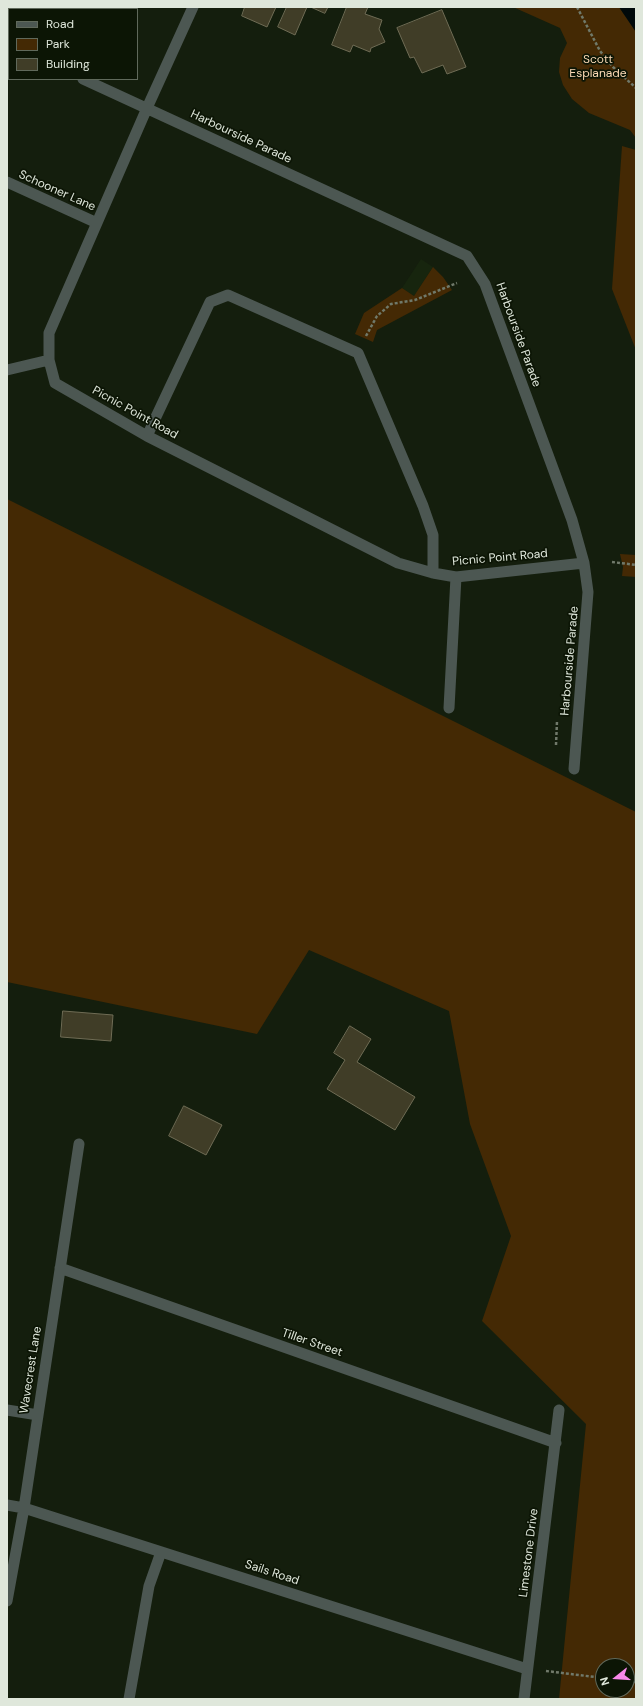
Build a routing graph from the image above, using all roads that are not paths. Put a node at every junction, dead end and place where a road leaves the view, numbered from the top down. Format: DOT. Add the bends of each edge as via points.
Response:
graph roads {
  1 [pos="193,7"];
  2 [pos="85,80"];
  3 [pos="147,108"];
  4 [pos="7,182"];
  5 [pos="96,223"];
  6 [pos="49,360"];
  7 [pos="7,370"];
  8 [pos="147,436"];
  9 [pos="584,563"];
  10 [pos="433,573"];
  11 [pos="456,577"];
  12 [pos="449,708"];
  13 [pos="574,769"];
  14 [pos="79,1144"];
  15 [pos="60,1268"];
  16 [pos="7,1410"];
  17 [pos="559,1410"];
  18 [pos="38,1415"];
  19 [pos="556,1442"];
  20 [pos="7,1505"];
  21 [pos="24,1508"];
  22 [pos="161,1552"];
  23 [pos="7,1601"];
  24 [pos="527,1669"];
  25 [pos="129,1699"];
  26 [pos="524,1699"];
  1 -- 3 [label="street, Picnic Point Road"];
  2 -- 3 [label="street, Harbourside Parade"];
  3 -- 5 [label="street, Picnic Point Road"];
  3 -- 9 [label="street, Harbourside Parade" via="467,256 485,284 572,520"];
  4 -- 5 [label="street, Schooner Lane"];
  5 -- 6 [label="street, Picnic Point Road" via="49,333"];
  6 -- 7 [label="street"];
  6 -- 8 [label="street, Picnic Point Road" via="55,383"];
  8 -- 10 [label="street, Picnic Point Road" via="398,563"];
  8 -- 10 [label="street" via="210,302 228,295 358,353 426,513 433,535"];
  9 -- 11 [label="street, Picnic Point Road"];
  9 -- 13 [label="street, Harbourside Parade" via="588,592"];
  10 -- 11 [label="street, Picnic Point Road"];
  11 -- 12 [label="street"];
  14 -- 15 [label="street, Wavecrest Lane"];
  15 -- 18 [label="street, Wavecrest Lane"];
  15 -- 19 [label="street, Tiller Street"];
  16 -- 18 [label="street"];
  17 -- 19 [label="street, Limestone Drive"];
  18 -- 21 [label="street, Wavecrest Lane"];
  19 -- 24 [label="street, Limestone Drive"];
  20 -- 21 [label="street, Sails Road"];
  21 -- 22 [label="street, Sails Road"];
  21 -- 23 [label="street, Wavecrest Lane"];
  22 -- 24 [label="street, Sails Road"];
  22 -- 25 [label="street" via="149,1586"];
  24 -- 26 [label="street, Limestone Drive"];
}
